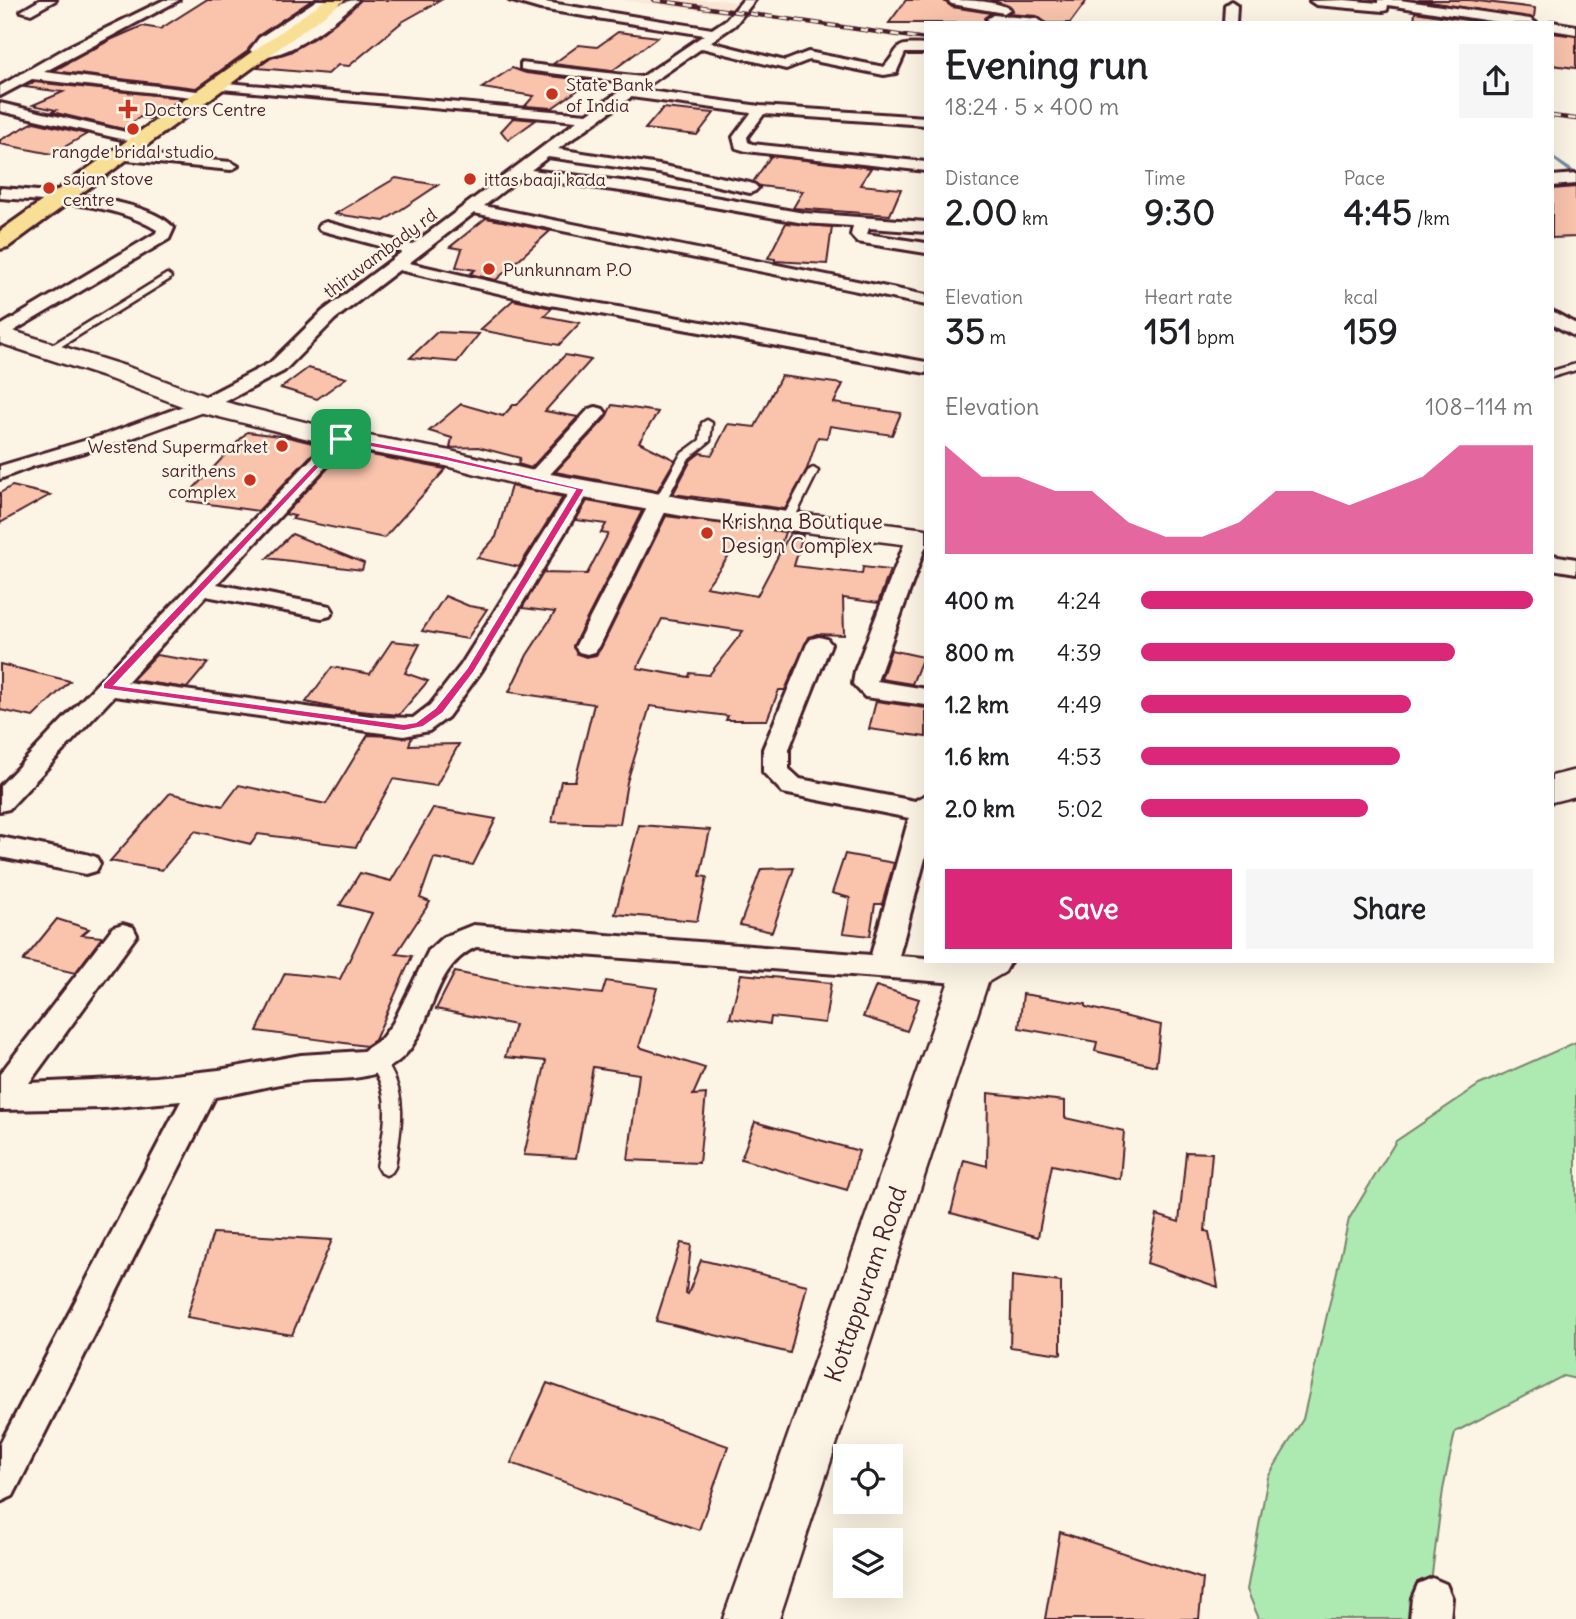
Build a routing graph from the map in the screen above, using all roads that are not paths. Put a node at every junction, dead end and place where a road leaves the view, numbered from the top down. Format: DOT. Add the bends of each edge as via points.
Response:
graph roads {
  1 [pos="50,0"];
  2 [pos="173,0"];
  3 [pos="325,0"];
  4 [pos="336,0"];
  5 [pos="352,0"];
  6 [pos="515,0"];
  7 [pos="743,0"];
  8 [pos="952,0"];
  9 [pos="1315,1"];
  10 [pos="1383,3"];
  11 [pos="1008,4"];
  12 [pos="1231,5"];
  13 [pos="27,11"];
  14 [pos="991,21"];
  15 [pos="1230,21"];
  16 [pos="1383,21"];
  17 [pos="1515,21"];
  18 [pos="1554,26"];
  19 [pos="1576,30"];
  20 [pos="706,38"];
  21 [pos="924,49"];
  22 [pos="261,54"];
  23 [pos="526,66"];
  24 [pos="32,75"];
  25 [pos="644,81"];
  26 [pos="213,90"];
  27 [pos="0,92"];
  28 [pos="627,92"];
  29 [pos="0,107"];
  30 [pos="760,110"];
  31 [pos="590,118"];
  32 [pos="924,121"];
  33 [pos="143,140"];
  34 [pos="546,152"];
  35 [pos="121,156"];
  36 [pos="231,166"];
  37 [pos="924,167"];
  38 [pos="519,173"];
  39 [pos="1576,179"];
  40 [pos="1554,181"];
  41 [pos="750,188"];
  42 [pos="0,193"];
  43 [pos="62,198"];
  44 [pos="473,208"];
  45 [pos="862,223"];
  46 [pos="326,227"];
  47 [pos="924,227"];
  48 [pos="0,242"];
  49 [pos="924,248"];
  50 [pos="416,251"];
  51 [pos="397,265"];
  52 [pos="167,277"];
  53 [pos="924,300"];
  54 [pos="1554,317"];
  55 [pos="1576,332"];
  56 [pos="0,334"];
  57 [pos="49,351"];
  58 [pos="1576,367"];
  59 [pos="924,368"];
  60 [pos="1554,373"];
  61 [pos="204,405"];
  62 [pos="596,413"];
  63 [pos="707,422"];
  64 [pos="341,439"];
  65 [pos="813,471"];
  66 [pos="0,473"];
  67 [pos="534,480"];
  68 [pos="581,489"];
  69 [pos="660,502"];
  70 [pos="787,521"];
  71 [pos="922,538"];
  72 [pos="1554,562"];
  73 [pos="1576,566"];
  74 [pos="200,588"];
  75 [pos="322,611"];
  76 [pos="819,644"];
  77 [pos="587,647"];
  78 [pos="107,687"];
  79 [pos="924,697"];
  80 [pos="1576,783"];
  81 [pos="1554,788"];
  82 [pos="0,802"];
  83 [pos="924,808"];
  84 [pos="924,812"];
  85 [pos="0,847"];
  86 [pos="86,864"];
  87 [pos="122,935"];
  88 [pos="981,966"];
  89 [pos="882,967"];
  90 [pos="376,1060"];
  91 [pos="205,1086"];
  92 [pos="0,1097"];
  93 [pos="386,1167"];
  94 [pos="0,1483"];
  95 [pos="751,1619"];
  1 -- 13 [label="street"];
  2 -- 24 [label="street"];
  3 -- 22 [label="street" via="263,41 256,50"];
  4 -- 22 [label="main road"];
  5 -- 22 [label="street" via="293,43"];
  6 -- 20 [label="street" via="667,23"];
  7 -- 20 [label="street, thiruvambady rd" via="742,12"];
  8 -- 11 [label="street"];
  9 -- 10 [label="street"];
  10 -- 16 [label="street"];
  10 -- 17 [label="street"];
  11 -- 14 [label="street"];
  12 -- 15 [label="street"];
  18 -- 19 [label="street"];
  20 -- 21 [label="street" via="786,65 808,56 884,71 891,70 900,51"];
  20 -- 25 [label="street, thiruvambady rd"];
  22 -- 26 [label="main road"];
  23 -- 25 [label="street"];
  24 -- 26 [label="street"];
  24 -- 27 [label="street"];
  25 -- 28 [label="street, thiruvambady rd"];
  26 -- 31 [label="street"];
  26 -- 33 [label="main road"];
  28 -- 30 [label="street"];
  28 -- 31 [label="street, thiruvambady rd"];
  29 -- 33 [label="street"];
  30 -- 32 [label="street"];
  30 -- 37 [label="street" via="740,137 741,145"];
  31 -- 34 [label="street, thiruvambady rd"];
  33 -- 35 [label="main road"];
  34 -- 38 [label="street, thiruvambady rd"];
  34 -- 41 [label="street"];
  35 -- 36 [label="street"];
  35 -- 43 [label="main road"];
  38 -- 44 [label="street, thiruvambady rd"];
  38 -- 45 [label="street" via="629,187 754,211"];
  39 -- 40 [label="street"];
  42 -- 43 [label="street"];
  43 -- 48 [label="main road"];
  43 -- 56 [label="street" via="157,220 166,228 163,236"];
  44 -- 50 [label="street, thiruvambady rd"];
  44 -- 53 [label="street"];
  45 -- 47 [label="street"];
  45 -- 49 [label="street" via="859,235 863,239"];
  46 -- 50 [label="street"];
  50 -- 51 [label="street, thiruvambady rd"];
  51 -- 59 [label="street" via="545,299"];
  51 -- 61 [label="street, thiruvambady rd" via="329,315 277,367"];
  52 -- 57 [label="lane"];
  54 -- 55 [label="street"];
  56 -- 57 [label="street"];
  57 -- 61 [label="street"];
  58 -- 60 [label="lane"];
  61 -- 64 [label="street"];
  61 -- 66 [label="street, thiruvambady rd"];
  62 -- 67 [label="street"];
  63 -- 69 [label="lane" via="705,441 685,456"];
  64 -- 67 [label="street"];
  64 -- 74 [label="street"];
  65 -- 70 [label="lane"];
  67 -- 68 [label="street"];
  68 -- 69 [label="street"];
  68 -- 78 [label="street" via="470,670 439,711 419,724 404,728 378,725"];
  69 -- 70 [label="street"];
  69 -- 77 [label="street"];
  70 -- 71 [label="street"];
  71 -- 79 [label="street" via="865,684 874,691"];
  72 -- 73 [label="street"];
  74 -- 75 [label="street"];
  74 -- 78 [label="street"];
  76 -- 83 [label="street" via="776,749 776,772 793,787"];
  78 -- 82 [label="street"];
  80 -- 81 [label="street"];
  84 -- 89 [label="street"];
  85 -- 86 [label="street"];
  87 -- 92 [label="street"];
  88 -- 89 [label="street"];
  88 -- 95 [label="street, Kottappuram Road"];
  89 -- 90 [label="street" via="474,936 450,945 435,962 403,1032"];
  90 -- 91 [label="street"];
  90 -- 93 [label="lane" via="388,1077 395,1100"];
  91 -- 92 [label="street"];
  91 -- 94 [label="street"];
}
